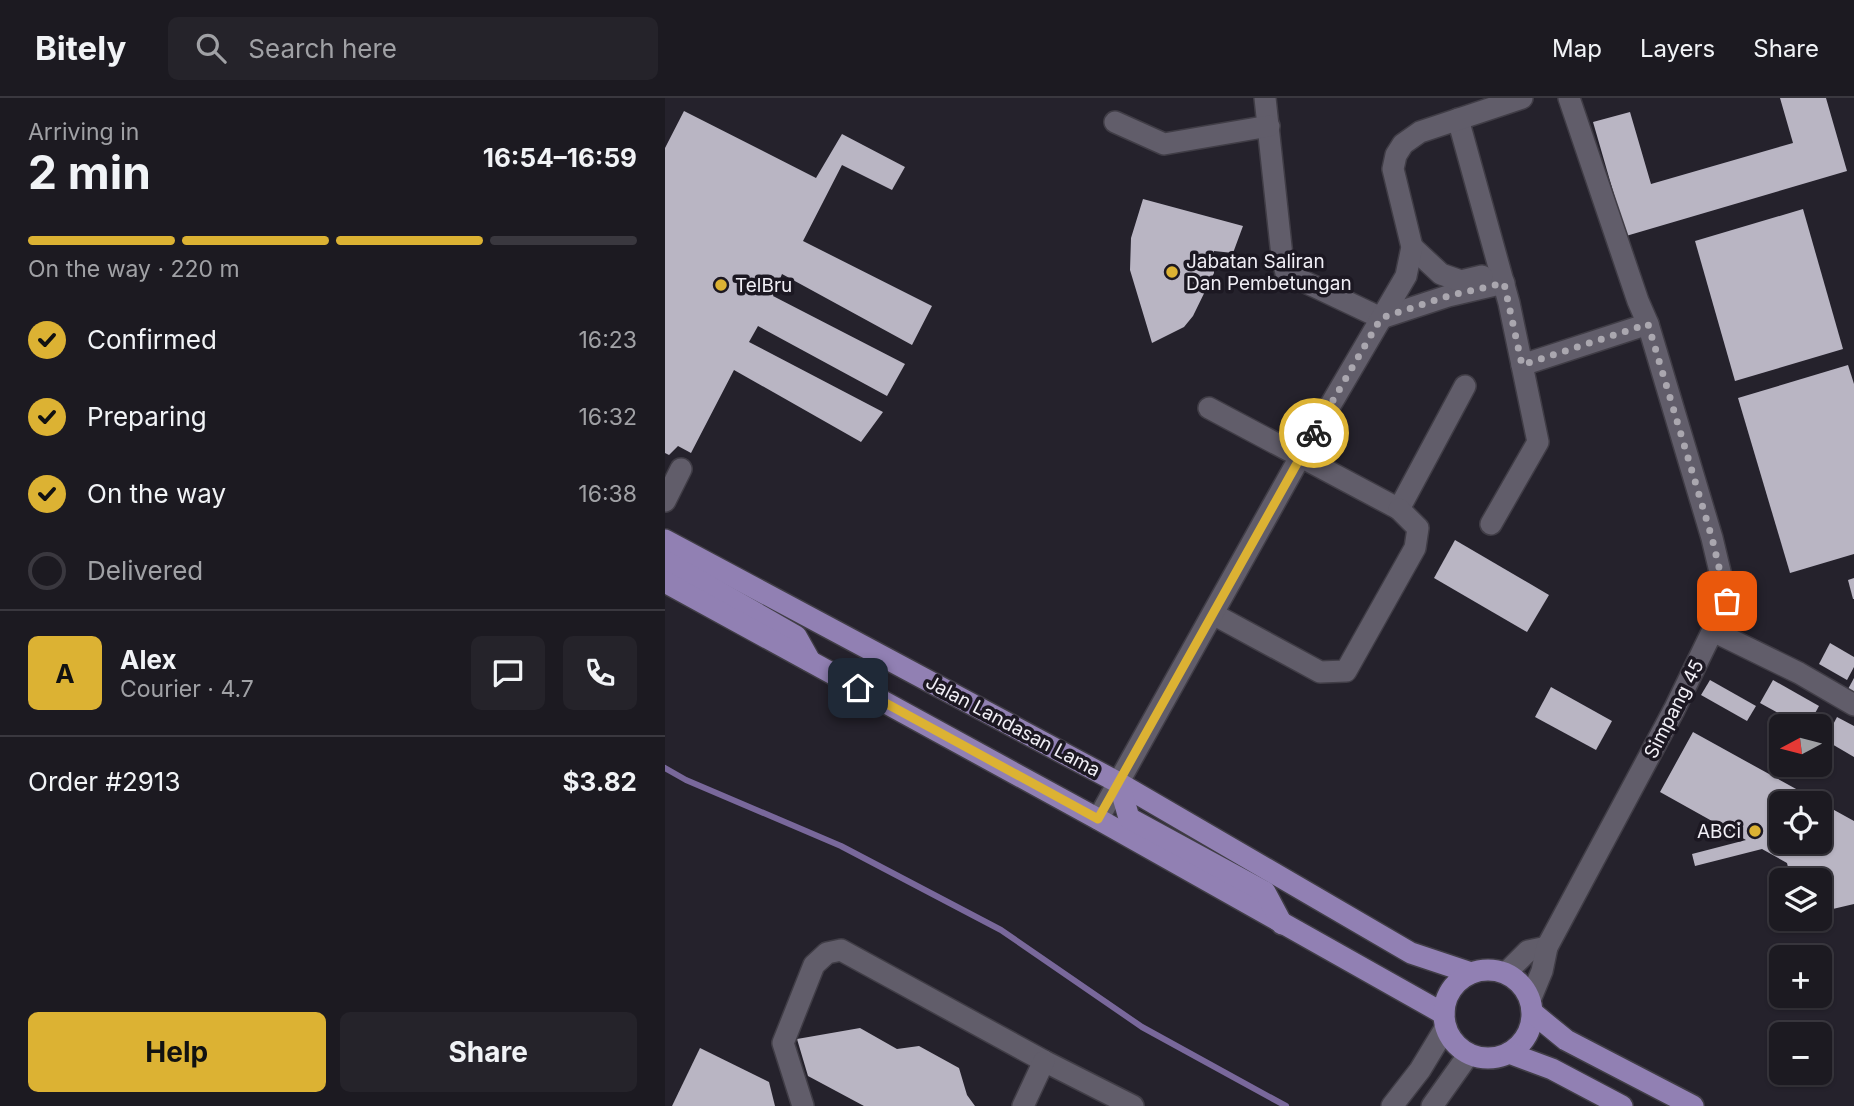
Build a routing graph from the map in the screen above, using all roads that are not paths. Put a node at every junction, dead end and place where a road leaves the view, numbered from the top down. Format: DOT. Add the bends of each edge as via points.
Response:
graph roads {
  1 [pos="1265,98"];
  2 [pos="1523,98"];
  3 [pos="1569,98"];
  4 [pos="1458,119"];
  5 [pos="1115,122"];
  6 [pos="1269,126"];
  7 [pos="1412,247"];
  8 [pos="1502,277"];
  9 [pos="1381,318"];
  10 [pos="1648,324"];
  11 [pos="1522,365"];
  12 [pos="1465,386"];
  13 [pos="1209,408"];
  14 [pos="1300,457"];
  15 [pos="681,469"];
  16 [pos="665,501"];
  17 [pos="1399,509"];
  18 [pos="1491,524"];
  19 [pos="665,540"];
  20 [pos="665,561"];
  21 [pos="665,582"];
  22 [pos="1213,614"];
  23 [pos="1713,631"];
  24 [pos="810,661"];
  25 [pos="1854,705"];
  26 [pos="1119,783"];
  27 [pos="1098,819"];
  28 [pos="1282,924"];
  29 [pos="1547,947"];
  30 [pos="1471,973"];
  31 [pos="1506,973"];
  32 [pos="1532,1006"];
  33 [pos="1445,1021"];
  34 [pos="1509,1053"];
  35 [pos="1469,1054"];
  36 [pos="1044,1061"];
  37 [pos="803,1106"];
  38 [pos="1023,1106"];
  39 [pos="1133,1106"];
  40 [pos="1392,1106"];
  41 [pos="1432,1106"];
  42 [pos="1622,1106"];
  43 [pos="1693,1106"];
  1 -- 6 [label="street"];
  2 -- 4 [label="street"];
  3 -- 10 [label="street, Simpang 45"];
  4 -- 7 [label="street" via="1411,136 1396,155 1393,169"];
  4 -- 8 [label="street"];
  5 -- 6 [label="street" via="1164,144"];
  6 -- 9 [label="street" via="1286,273"];
  7 -- 8 [label="street" via="1441,274 1461,281"];
  7 -- 9 [label="street" via="1406,276"];
  8 -- 9 [label="street"];
  8 -- 11 [label="street"];
  9 -- 14 [label="street"];
  10 -- 11 [label="street"];
  10 -- 23 [label="street, Simpang 45" via="1727,601"];
  11 -- 18 [label="street" via="1538,442"];
  12 -- 17 [label="street"];
  13 -- 14 [label="street"];
  14 -- 17 [label="street"];
  14 -- 22 [label="street"];
  15 -- 16 [label="street"];
  17 -- 22 [label="street" via="1418,528 1415,548 1346,671 1320,672"];
  19 -- 26 [label="main road, Jalan Landasan Lama"];
  20 -- 24 [label="main road" via="796,636"];
  21 -- 24 [label="main road, Jalan Landasan Lama"];
  22 -- 26 [label="street"];
  23 -- 25 [label="street"];
  23 -- 29 [label="street, Simpang 45"];
  24 -- 27 [label="main road, Jalan Landasan Lama"];
  26 -- 27 [label="street"];
  26 -- 28 [label="main road" via="1129,818 1265,892"];
  26 -- 30 [label="main road, Jalan Landasan Lama" via="1411,953"];
  27 -- 28 [label="main road, Jalan Landasan Lama"];
  28 -- 33 [label="main road, Jalan Landasan Lama"];
  29 -- 31 [label="street" via="1528,951"];
  29 -- 32 [label="street, Simpang 45"];
  30 -- 31 [label="main road"];
  30 -- 33 [label="main road" via="1451,990"];
  31 -- 32 [label="main road" via="1525,989"];
  32 -- 34 [label="main road" via="1527,1036"];
  32 -- 43 [label="main road" via="1566,1040"];
  33 -- 35 [label="main road" via="1451,1038"];
  33 -- 40 [label="street" via="1420,1070"];
  34 -- 35 [label="main road" via="1496,1058"];
  34 -- 42 [label="main road" via="1552,1069"];
  35 -- 41 [label="street"];
  36 -- 37 [label="street" via="841,950 827,953 814,965 783,1043"];
  36 -- 38 [label="street"];
  36 -- 39 [label="street"];
}
